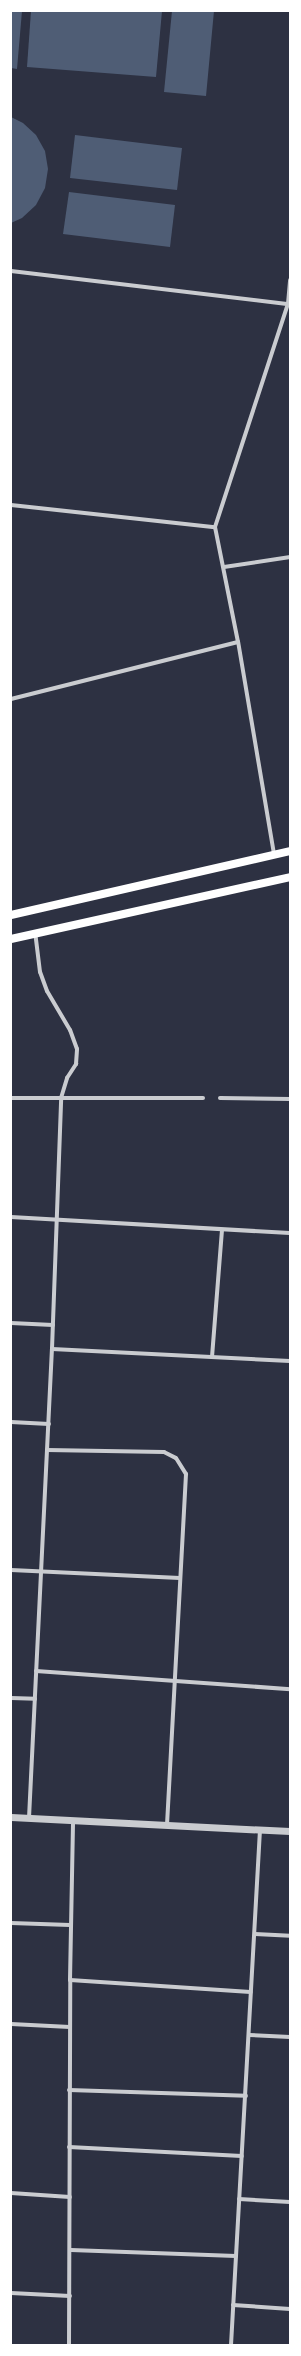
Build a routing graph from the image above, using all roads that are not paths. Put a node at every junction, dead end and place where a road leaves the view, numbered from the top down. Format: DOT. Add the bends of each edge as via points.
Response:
graph roads {
  1 [pos="11,271"];
  2 [pos="290,280"];
  3 [pos="289,304"];
  4 [pos="11,505"];
  5 [pos="215,526"];
  6 [pos="290,557"];
  7 [pos="224,568"];
  8 [pos="238,642"];
  9 [pos="11,699"];
  10 [pos="290,851"];
  11 [pos="274,855"];
  12 [pos="290,877"];
  13 [pos="11,915"];
  14 [pos="35,934"];
  15 [pos="11,939"];
  16 [pos="11,1098"];
  17 [pos="61,1098"];
  18 [pos="203,1098"];
  19 [pos="220,1098"];
  20 [pos="290,1099"];
  21 [pos="11,1217"];
  22 [pos="57,1219"];
  23 [pos="222,1231"];
  24 [pos="290,1234"];
  25 [pos="11,1323"];
  26 [pos="53,1325"];
  27 [pos="52,1349"];
  28 [pos="212,1357"];
  29 [pos="290,1361"];
  30 [pos="11,1422"];
  31 [pos="49,1424"];
  32 [pos="47,1450"];
  33 [pos="11,1570"];
  34 [pos="42,1571"];
  35 [pos="180,1578"];
  36 [pos="36,1671"];
  37 [pos="175,1682"];
  38 [pos="290,1689"];
  39 [pos="11,1698"];
  40 [pos="35,1699"];
  41 [pos="11,1817"];
  42 [pos="29,1818"];
  43 [pos="73,1820"];
  44 [pos="167,1825"];
  45 [pos="260,1830"];
  46 [pos="290,1831"];
  47 [pos="11,1923"];
  48 [pos="70,1925"];
  49 [pos="254,1934"];
  50 [pos="290,1936"];
  51 [pos="70,1980"];
  52 [pos="251,1992"];
  53 [pos="11,2024"];
  54 [pos="70,2027"];
  55 [pos="249,2035"];
  56 [pos="290,2037"];
  57 [pos="69,2090"];
  58 [pos="246,2096"];
  59 [pos="69,2147"];
  60 [pos="242,2156"];
  61 [pos="11,2193"];
  62 [pos="70,2197"];
  63 [pos="240,2199"];
  64 [pos="290,2202"];
  65 [pos="71,2250"];
  66 [pos="236,2256"];
  67 [pos="11,2293"];
  68 [pos="70,2296"];
  69 [pos="233,2305"];
  70 [pos="290,2309"];
  71 [pos="69,2345"];
  72 [pos="231,2345"];
  1 -- 3 [label="street"];
  2 -- 3 [label="street"];
  3 -- 5 [label="street"];
  4 -- 5 [label="street"];
  5 -- 7 [label="street"];
  6 -- 7 [label="street"];
  7 -- 8 [label="street"];
  8 -- 9 [label="street"];
  8 -- 11 [label="street"];
  10 -- 11 [label="main road"];
  11 -- 13 [label="main road"];
  12 -- 14 [label="main road"];
  14 -- 15 [label="main road"];
  14 -- 17 [label="street" via="40,972 47,991 70,1030 77,1050 76,1064 67,1078"];
  16 -- 17 [label="street"];
  17 -- 18 [label="street"];
  17 -- 22 [label="street"];
  19 -- 20 [label="street"];
  21 -- 22 [label="street"];
  22 -- 23 [label="street"];
  22 -- 26 [label="street"];
  23 -- 24 [label="street"];
  23 -- 28 [label="street"];
  25 -- 26 [label="street"];
  26 -- 27 [label="street"];
  27 -- 28 [label="street"];
  27 -- 31 [label="street"];
  28 -- 29 [label="street"];
  30 -- 31 [label="street"];
  31 -- 32 [label="street"];
  32 -- 34 [label="street"];
  32 -- 35 [label="street" via="164,1452 176,1458 186,1474"];
  33 -- 34 [label="street"];
  34 -- 35 [label="street"];
  34 -- 36 [label="street"];
  35 -- 37 [label="street"];
  36 -- 37 [label="street"];
  36 -- 40 [label="street"];
  37 -- 38 [label="street"];
  37 -- 44 [label="street"];
  39 -- 40 [label="street"];
  40 -- 42 [label="street"];
  41 -- 42 [label="street"];
  42 -- 43 [label="street"];
  43 -- 44 [label="street"];
  43 -- 48 [label="street"];
  44 -- 45 [label="street"];
  45 -- 46 [label="street"];
  45 -- 49 [label="street"];
  47 -- 48 [label="street"];
  48 -- 51 [label="street"];
  49 -- 50 [label="street"];
  49 -- 52 [label="street"];
  51 -- 52 [label="street"];
  51 -- 54 [label="street"];
  52 -- 55 [label="street"];
  53 -- 54 [label="street"];
  54 -- 57 [label="street"];
  55 -- 56 [label="street"];
  55 -- 58 [label="street"];
  57 -- 58 [label="street"];
  57 -- 59 [label="street"];
  58 -- 60 [label="street"];
  59 -- 60 [label="street"];
  59 -- 62 [label="street"];
  60 -- 63 [label="street"];
  61 -- 62 [label="street"];
  62 -- 65 [label="street"];
  63 -- 64 [label="street"];
  63 -- 66 [label="street"];
  65 -- 66 [label="street"];
  65 -- 68 [label="street"];
  66 -- 69 [label="street"];
  67 -- 68 [label="street"];
  68 -- 71 [label="street"];
  69 -- 70 [label="street"];
  69 -- 72 [label="street"];
}
